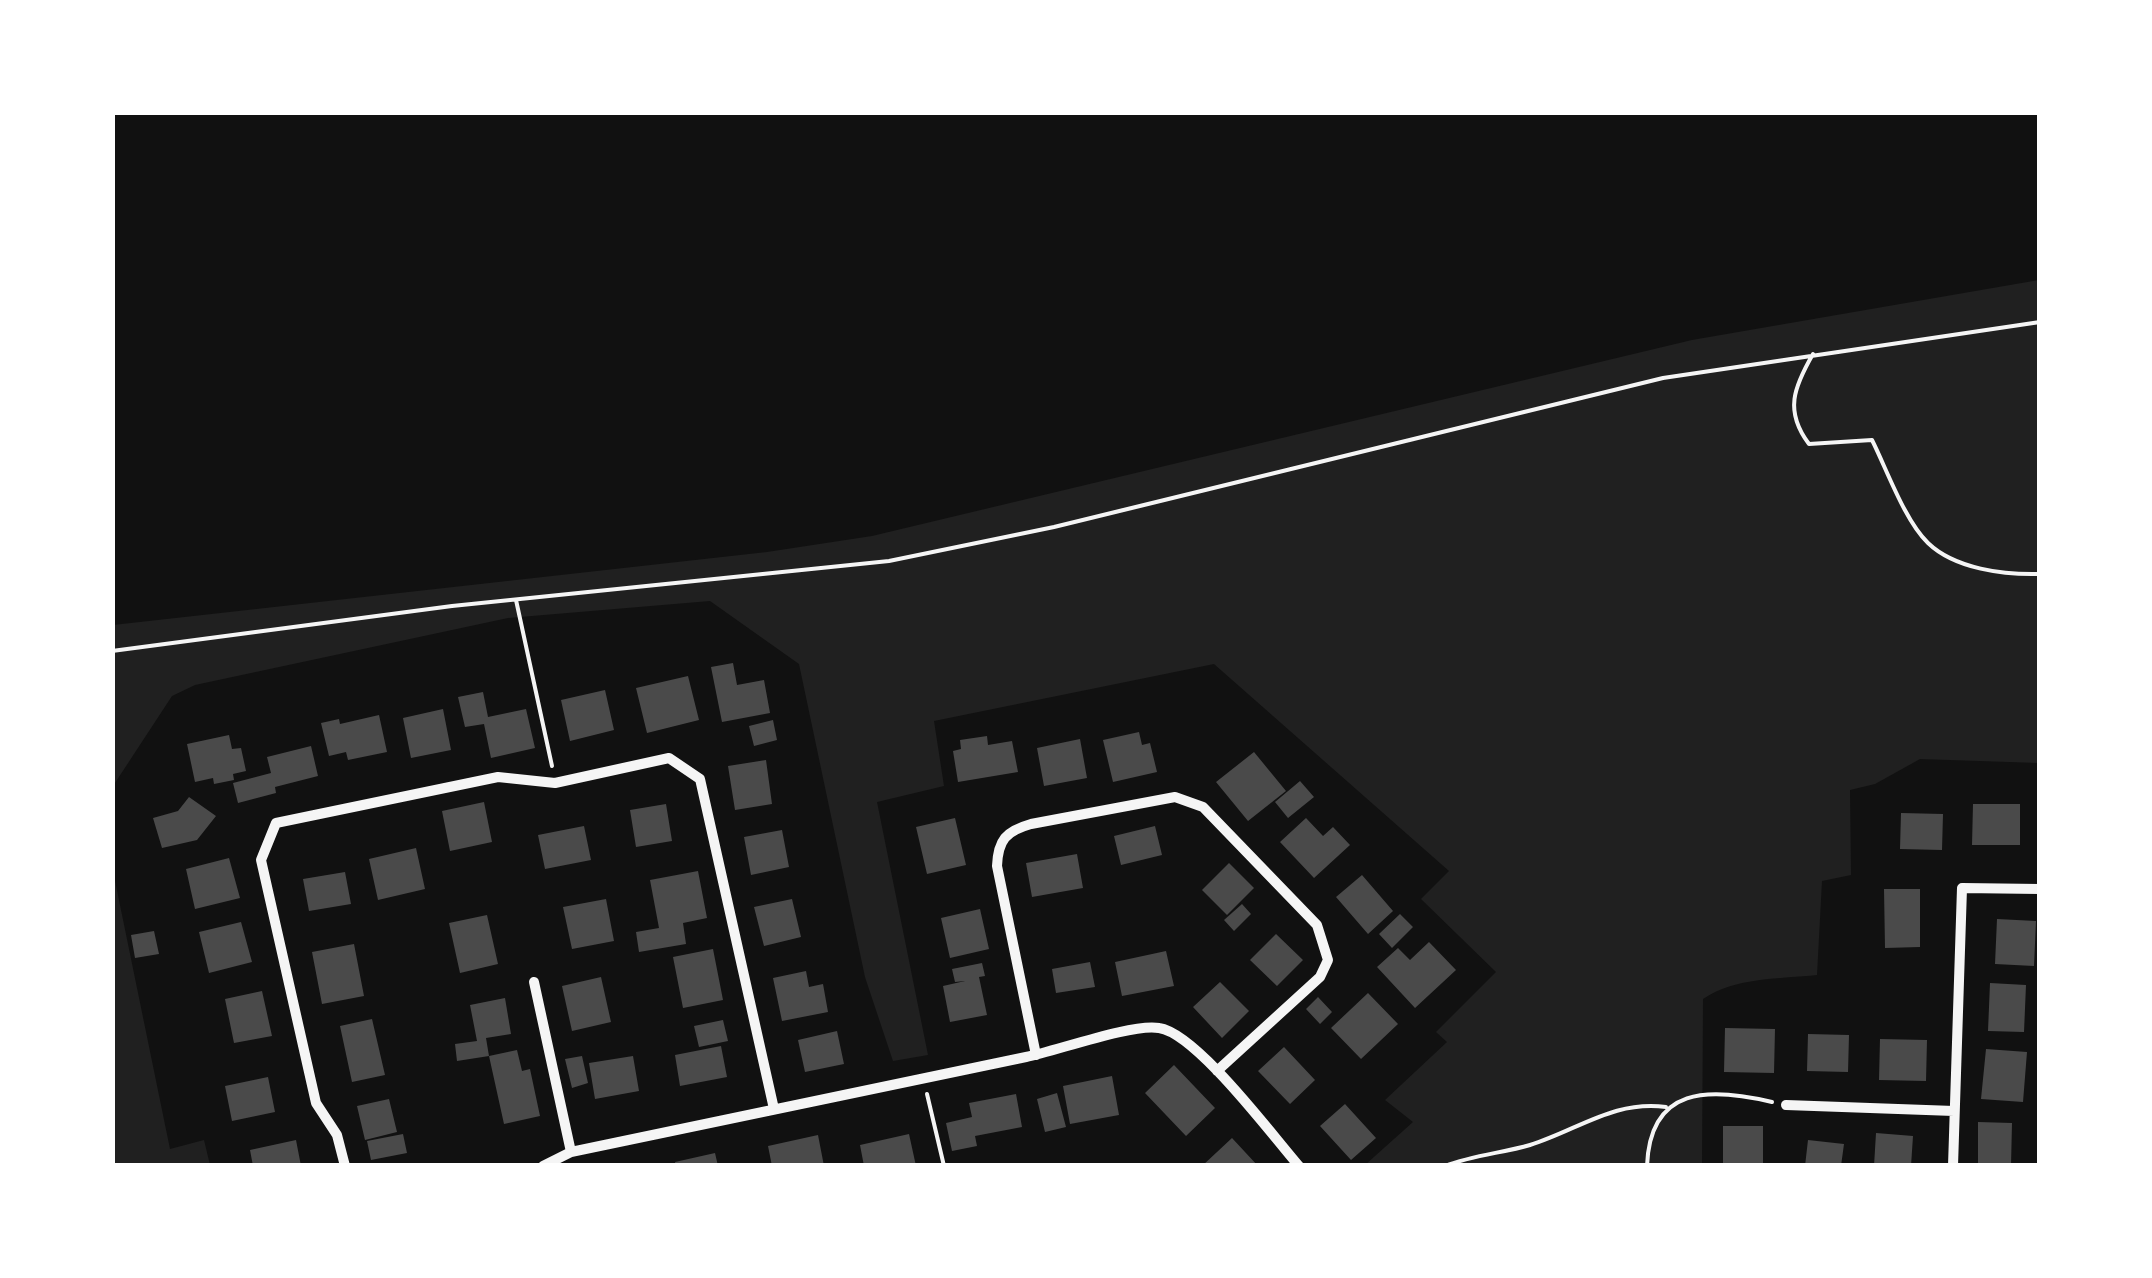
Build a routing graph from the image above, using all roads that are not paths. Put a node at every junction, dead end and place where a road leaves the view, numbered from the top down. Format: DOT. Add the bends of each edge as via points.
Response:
graph roads {
  1 [pos="2040,889"];
  2 [pos="534,982"];
  3 [pos="1036,1055"];
  4 [pos="1217,1071"];
  5 [pos="1786,1105"];
  6 [pos="774,1109"];
  7 [pos="1954,1111"];
  8 [pos="571,1152"];
  9 [pos="344,1166"];
  10 [pos="543,1166"];
  11 [pos="1298,1166"];
  12 [pos="1953,1166"];
  1 -- 7 [label="street" via="1962,888"];
  2 -- 8 [label="street"];
  3 -- 4 [label="street" via="1161,1028"];
  3 -- 4 [label="street" via="997,866 1002,838 1030,824 1175,798 1203,807 1318,924 1328,960 1320,977"];
  3 -- 6 [label="street"];
  4 -- 11 [label="street"];
  5 -- 7 [label="street"];
  6 -- 8 [label="street"];
  6 -- 9 [label="street" via="700,779 669,758 555,782 498,777 276,823 260,860 316,1103 337,1135"];
  7 -- 12 [label="street"];
  8 -- 10 [label="street"];
}
